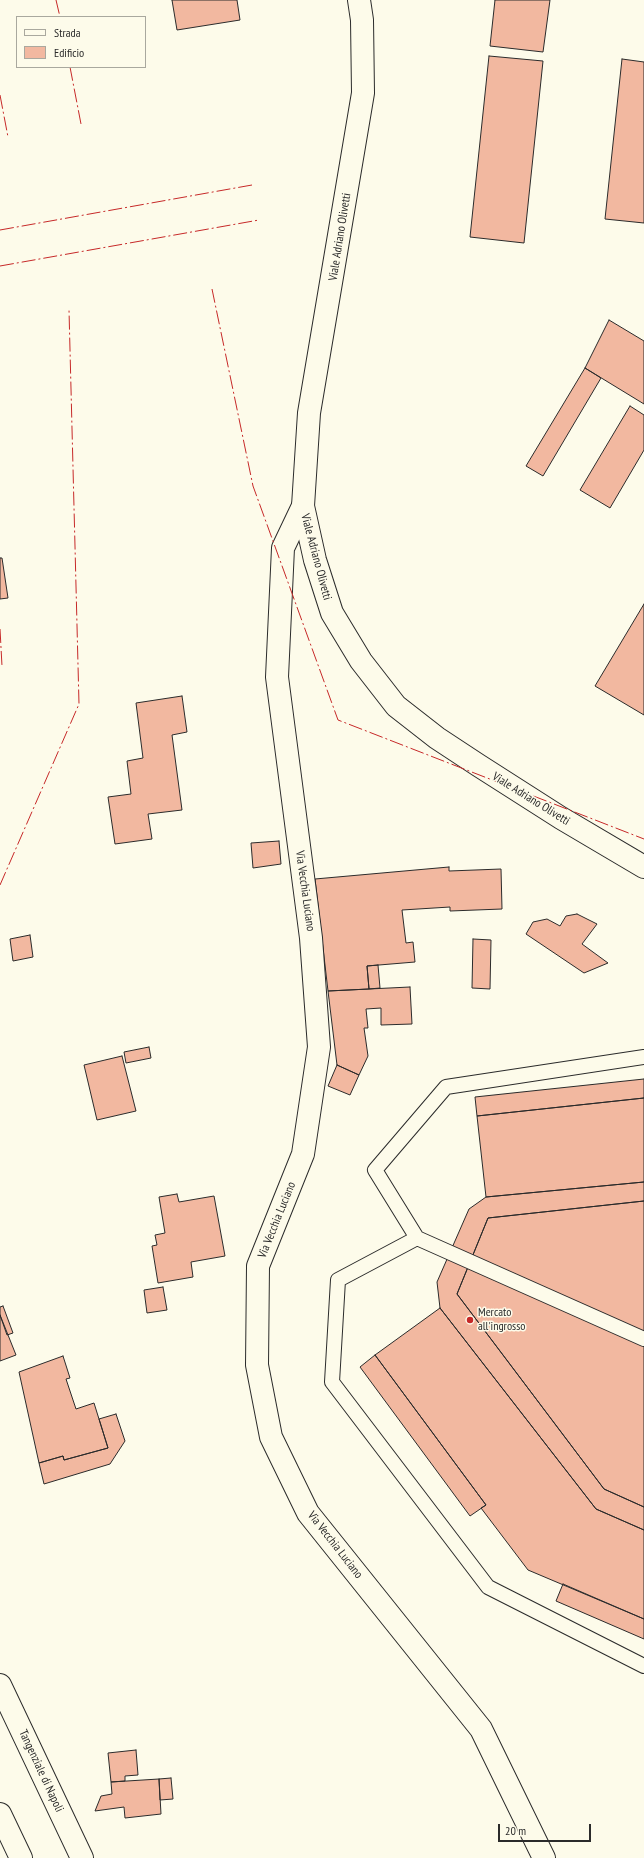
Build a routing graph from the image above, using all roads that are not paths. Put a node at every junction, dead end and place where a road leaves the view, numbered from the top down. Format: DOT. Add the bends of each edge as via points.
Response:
graph roads {
  1 [pos="359,0"];
  2 [pos="303,506"];
  3 [pos="644,867"];
  4 [pos="644,1057"];
  5 [pos="417,1238"];
  6 [pos="644,1339"];
  7 [pos="644,1666"];
  8 [pos="0,1685"];
  9 [pos="0,1814"];
  10 [pos="21,1858"];
  11 [pos="82,1858"];
  12 [pos="544,1858"];
  1 -- 2 [label="main road, Viale Adriano Olivetti" via="362,20 363,93 309,413"];
  2 -- 3 [label="main road, Viale Adriano Olivetti" via="315,560 332,613 361,661 396,706 437,738 478,765"];
  2 -- 12 [label="main road, Via Vecchia Luciano" via="283,548 277,677 311,938 319,1047 304,1154 258,1266 257,1365 271,1437 308,1513 480,1729"];
  4 -- 5 [label="lane" via="446,1087 375,1170"];
  5 -- 6 [label="lane"];
  5 -- 7 [label="lane" via="338,1280 332,1382 488,1587"];
  8 -- 11 [label="main road, Tangenziale di Napoli"];
  9 -- 10 [label="main road"];
}
